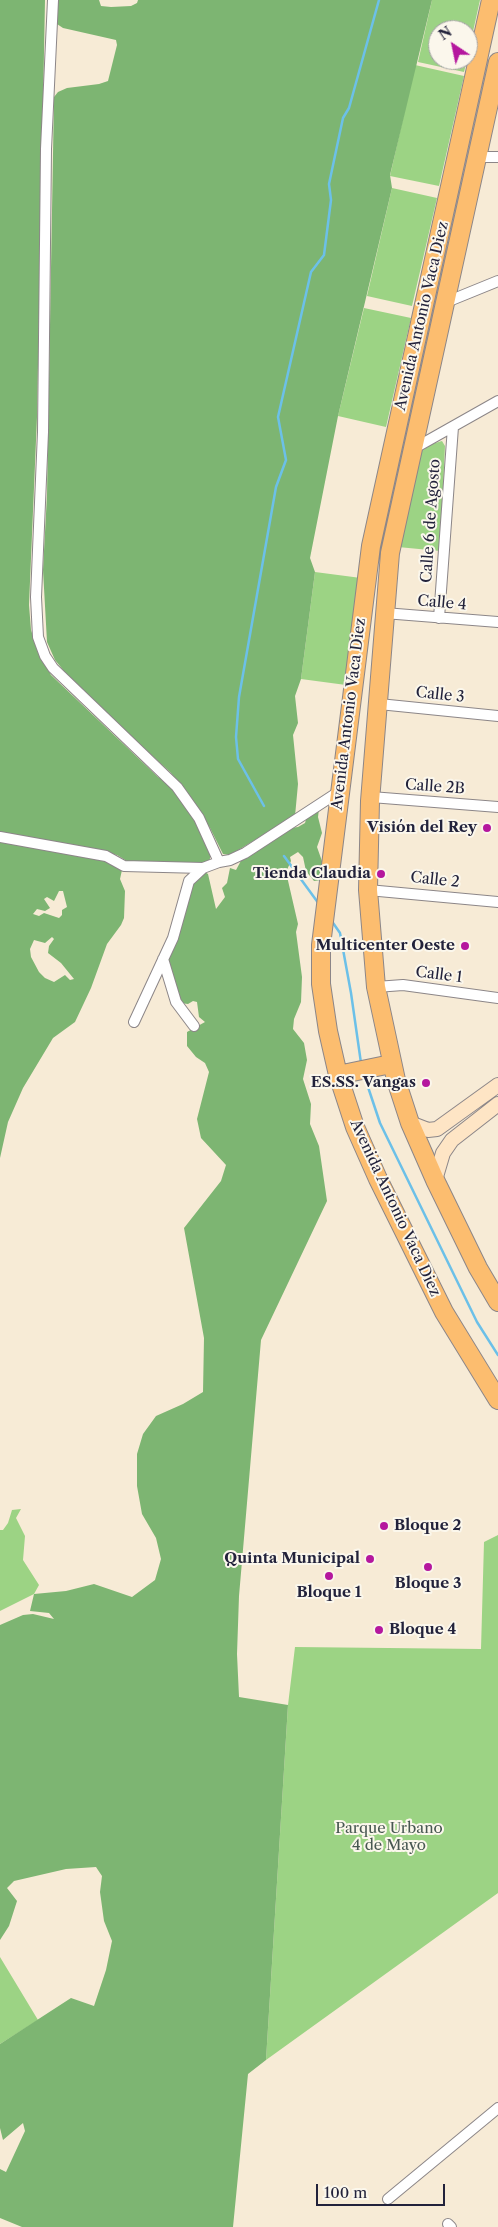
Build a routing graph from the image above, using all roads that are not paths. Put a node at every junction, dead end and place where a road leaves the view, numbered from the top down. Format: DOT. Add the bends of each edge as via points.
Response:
graph roads {
  1 [pos="53,0"];
  2 [pos="491,0"];
  3 [pos="498,62"];
  4 [pos="470,104"];
  5 [pos="476,157"];
  6 [pos="498,157"];
  7 [pos="498,280"];
  8 [pos="444,303"];
  9 [pos="498,401"];
  10 [pos="453,426"];
  11 [pos="413,449"];
  12 [pos="384,613"];
  13 [pos="439,618"];
  14 [pos="498,622"];
  15 [pos="379,704"];
  16 [pos="498,716"];
  17 [pos="340,792"];
  18 [pos="371,797"];
  19 [pos="498,807"];
  20 [pos="0,837"];
  21 [pos="219,862"];
  22 [pos="203,868"];
  23 [pos="368,890"];
  24 [pos="498,902"];
  25 [pos="163,959"];
  26 [pos="376,987"];
  27 [pos="498,998"];
  28 [pos="134,1022"];
  29 [pos="194,1026"];
  30 [pos="384,1066"];
  31 [pos="342,1074"];
  32 [pos="498,1085"];
  33 [pos="498,1104"];
  34 [pos="466,1108"];
  35 [pos="475,1121"];
  36 [pos="410,1123"];
  37 [pos="435,1180"];
  38 [pos="498,1302"];
  39 [pos="498,1400"];
  40 [pos="498,2108"];
  41 [pos="388,2199"];
  1 -- 21 [label="street" via="46,149 44,432 36,597 38,637 53,668 176,787 198,818"];
  2 -- 4 [label="highway, Avenida Antonio Vaca Diez"];
  3 -- 5 [label="highway, Avenida Antonio Vaca Diez"];
  4 -- 5 [label="highway" via="472,113 464,152 467,156"];
  4 -- 17 [label="highway, Avenida Antonio Vaca Diez" via="371,546"];
  5 -- 6 [label="street"];
  5 -- 8 [label="highway, Avenida Antonio Vaca Diez"];
  7 -- 8 [label="street"];
  8 -- 11 [label="highway, Avenida Antonio Vaca Diez"];
  9 -- 10 [label="street"];
  10 -- 11 [label="street"];
  10 -- 13 [label="street, Calle 6 de Agosto"];
  11 -- 12 [label="highway, Avenida Antonio Vaca Diez" via="390,552"];
  12 -- 13 [label="street, Calle 4"];
  12 -- 15 [label="highway, Avenida Antonio Vaca Diez"];
  13 -- 14 [label="street, Calle 4"];
  15 -- 16 [label="street, Calle 3"];
  15 -- 18 [label="highway, Avenida Antonio Vaca Diez"];
  17 -- 21 [label="street" via="245,853"];
  17 -- 31 [label="highway, Avenida Antonio Vaca Diez" via="321,945 321,984 328,1030"];
  18 -- 19 [label="street, Calle 2B"];
  18 -- 23 [label="highway, Avenida Antonio Vaca Diez"];
  20 -- 22 [label="street" via="106,856 124,866"];
  21 -- 22 [label="street"];
  22 -- 25 [label="street" via="189,882 174,938"];
  23 -- 24 [label="street, Calle 2"];
  23 -- 26 [label="highway, Avenida Antonio Vaca Diez"];
  25 -- 28 [label="street"];
  25 -- 29 [label="street" via="176,1002"];
  26 -- 27 [label="street, Calle 1" via="403,986"];
  26 -- 30 [label="highway, Avenida Antonio Vaca Diez"];
  30 -- 31 [label="highway"];
  30 -- 36 [label="highway, Avenida Antonio Vaca Diez"];
  31 -- 39 [label="highway, Avenida Antonio Vaca Diez" via="355,1127 414,1252 444,1312"];
  32 -- 34 [label="street"];
  33 -- 35 [label="street"];
  34 -- 35 [label="street"];
  34 -- 36 [label="street" via="437,1129 428,1130"];
  35 -- 37 [label="street" via="452,1140 443,1153"];
  36 -- 37 [label="highway, Avenida Antonio Vaca Diez"];
  37 -- 38 [label="highway, Avenida Antonio Vaca Diez"];
  40 -- 41 [label="street"];
}
